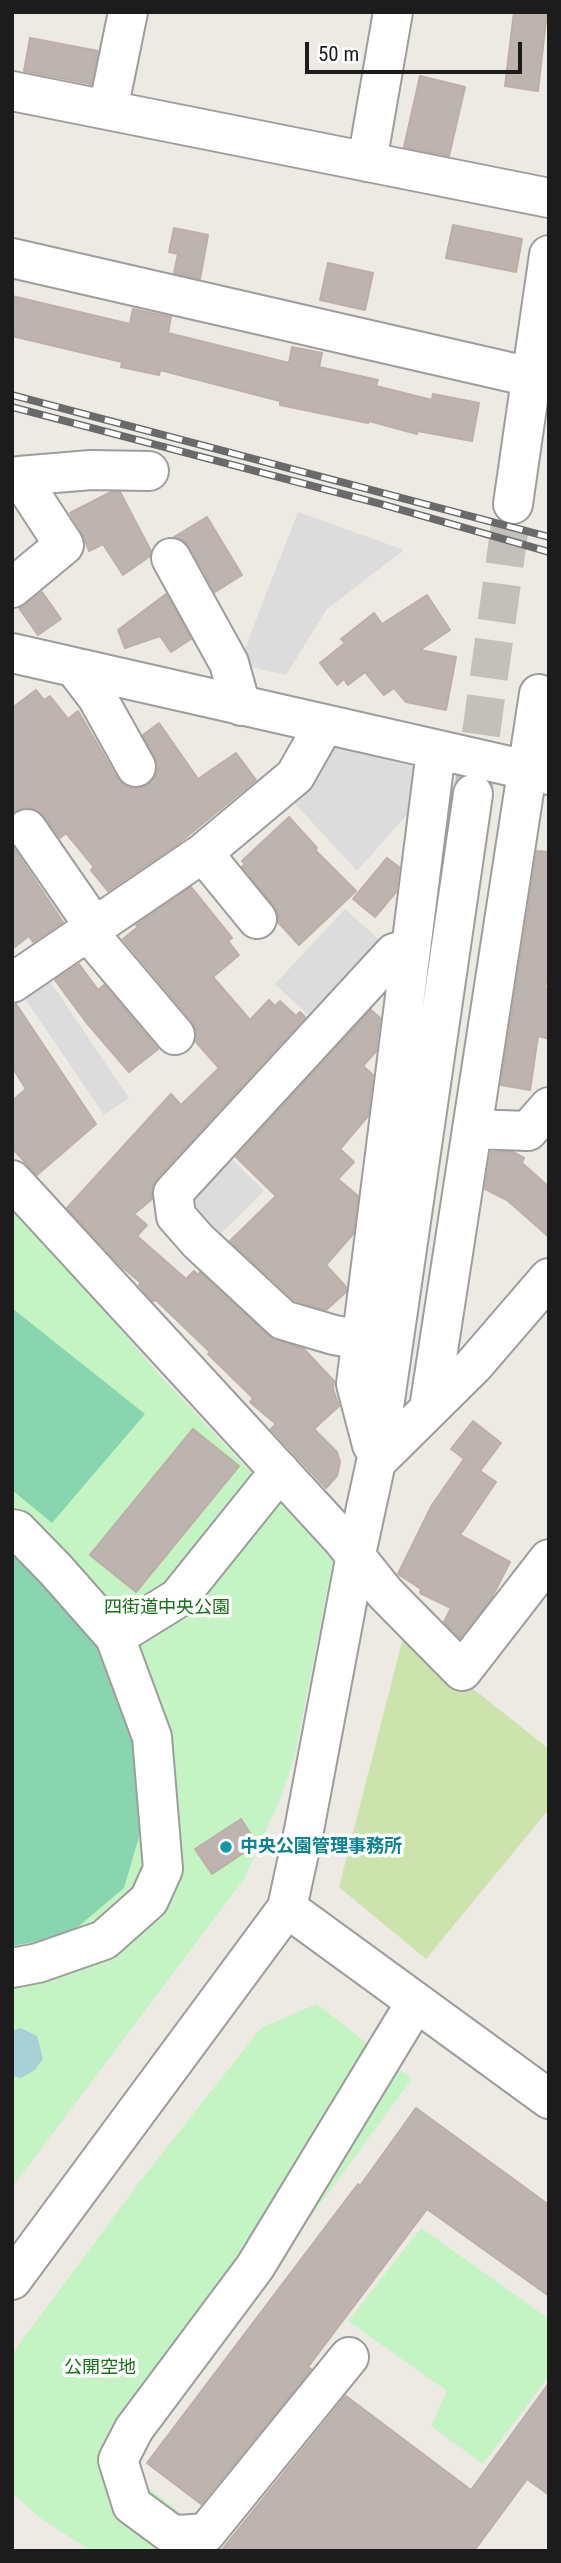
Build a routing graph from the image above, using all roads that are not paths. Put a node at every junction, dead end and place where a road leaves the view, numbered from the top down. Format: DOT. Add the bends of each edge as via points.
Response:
graph roads {
  1 [pos="128,12"];
  2 [pos="393,12"];
  3 [pos="12,91"];
  4 [pos="108,110"];
  5 [pos="368,162"];
  6 [pos="549,198"];
  7 [pos="549,254"];
  8 [pos="12,258"];
  9 [pos="531,377"];
  10 [pos="537,439"];
  11 [pos="149,471"];
  12 [pos="16,477"];
  13 [pos="513,504"];
  14 [pos="171,558"];
  15 [pos="12,588"];
  16 [pos="12,653"];
  17 [pos="74,667"];
  18 [pos="539,694"];
  19 [pos="241,706"];
  20 [pos="324,725"];
  21 [pos="436,751"];
  22 [pos="136,767"];
  23 [pos="539,773"];
  24 [pos="473,793"];
  25 [pos="27,829"];
  26 [pos="203,853"];
  27 [pos="257,919"];
  28 [pos="91,929"];
  29 [pos="411,948"];
  30 [pos="12,983"];
  31 [pos="175,1035"];
  32 [pos="549,1107"];
  33 [pos="473,1129"];
  34 [pos="12,1180"];
  35 [pos="549,1278"];
  36 [pos="362,1340"];
  37 [pos="429,1409"];
  38 [pos="376,1462"];
  39 [pos="280,1471"];
  40 [pos="12,1529"];
  41 [pos="356,1554"];
  42 [pos="549,1559"];
  43 [pos="115,1637"];
  44 [pos="287,1908"];
  45 [pos="12,1968"];
  46 [pos="416,2002"];
  47 [pos="549,2099"];
  48 [pos="12,2280"];
  49 [pos="349,2357"];
  1 -- 4 [label="street"];
  2 -- 5 [label="street"];
  3 -- 4 [label="street"];
  4 -- 5 [label="street"];
  5 -- 6 [label="street"];
  7 -- 9 [label="street"];
  8 -- 9 [label="street"];
  9 -- 10 [label="street"];
  10 -- 13 [label="street"];
  11 -- 12 [label="street" via="90,470"];
  12 -- 15 [label="street" via="64,545"];
  14 -- 19 [label="street" via="229,663"];
  16 -- 17 [label="street"];
  17 -- 19 [label="street"];
  17 -- 22 [label="street" via="97,697"];
  18 -- 23 [label="street"];
  19 -- 20 [label="street"];
  20 -- 21 [label="street"];
  20 -- 26 [label="street" via="295,776"];
  21 -- 23 [label="street"];
  21 -- 29 [label="street"];
  23 -- 33 [label="street"];
  24 -- 38 [label="street"];
  25 -- 28 [label="street"];
  26 -- 27 [label="street"];
  26 -- 28 [label="street"];
  28 -- 30 [label="street"];
  28 -- 31 [label="street"];
  29 -- 36 [label="street"];
  29 -- 36 [label="street" via="394,953 173,1193 176,1216 283,1320"];
  32 -- 33 [label="street" via="528,1131"];
  33 -- 37 [label="street"];
  34 -- 39 [label="street"];
  35 -- 37 [label="street"];
  36 -- 38 [label="street" via="356,1384"];
  37 -- 38 [label="street"];
  38 -- 41 [label="street"];
  39 -- 41 [label="street"];
  39 -- 43 [label="street" via="178,1598"];
  40 -- 43 [label="street" via="56,1570"];
  41 -- 42 [label="street" via="386,1593 462,1671"];
  41 -- 44 [label="street"];
  43 -- 45 [label="street" via="152,1737 163,1869 149,1900 104,1940"];
  44 -- 46 [label="street"];
  44 -- 48 [label="street"];
  46 -- 47 [label="street"];
  46 -- 49 [label="street" via="255,2267 134,2429 118,2460 132,2505 170,2533 206,2533"];
}
